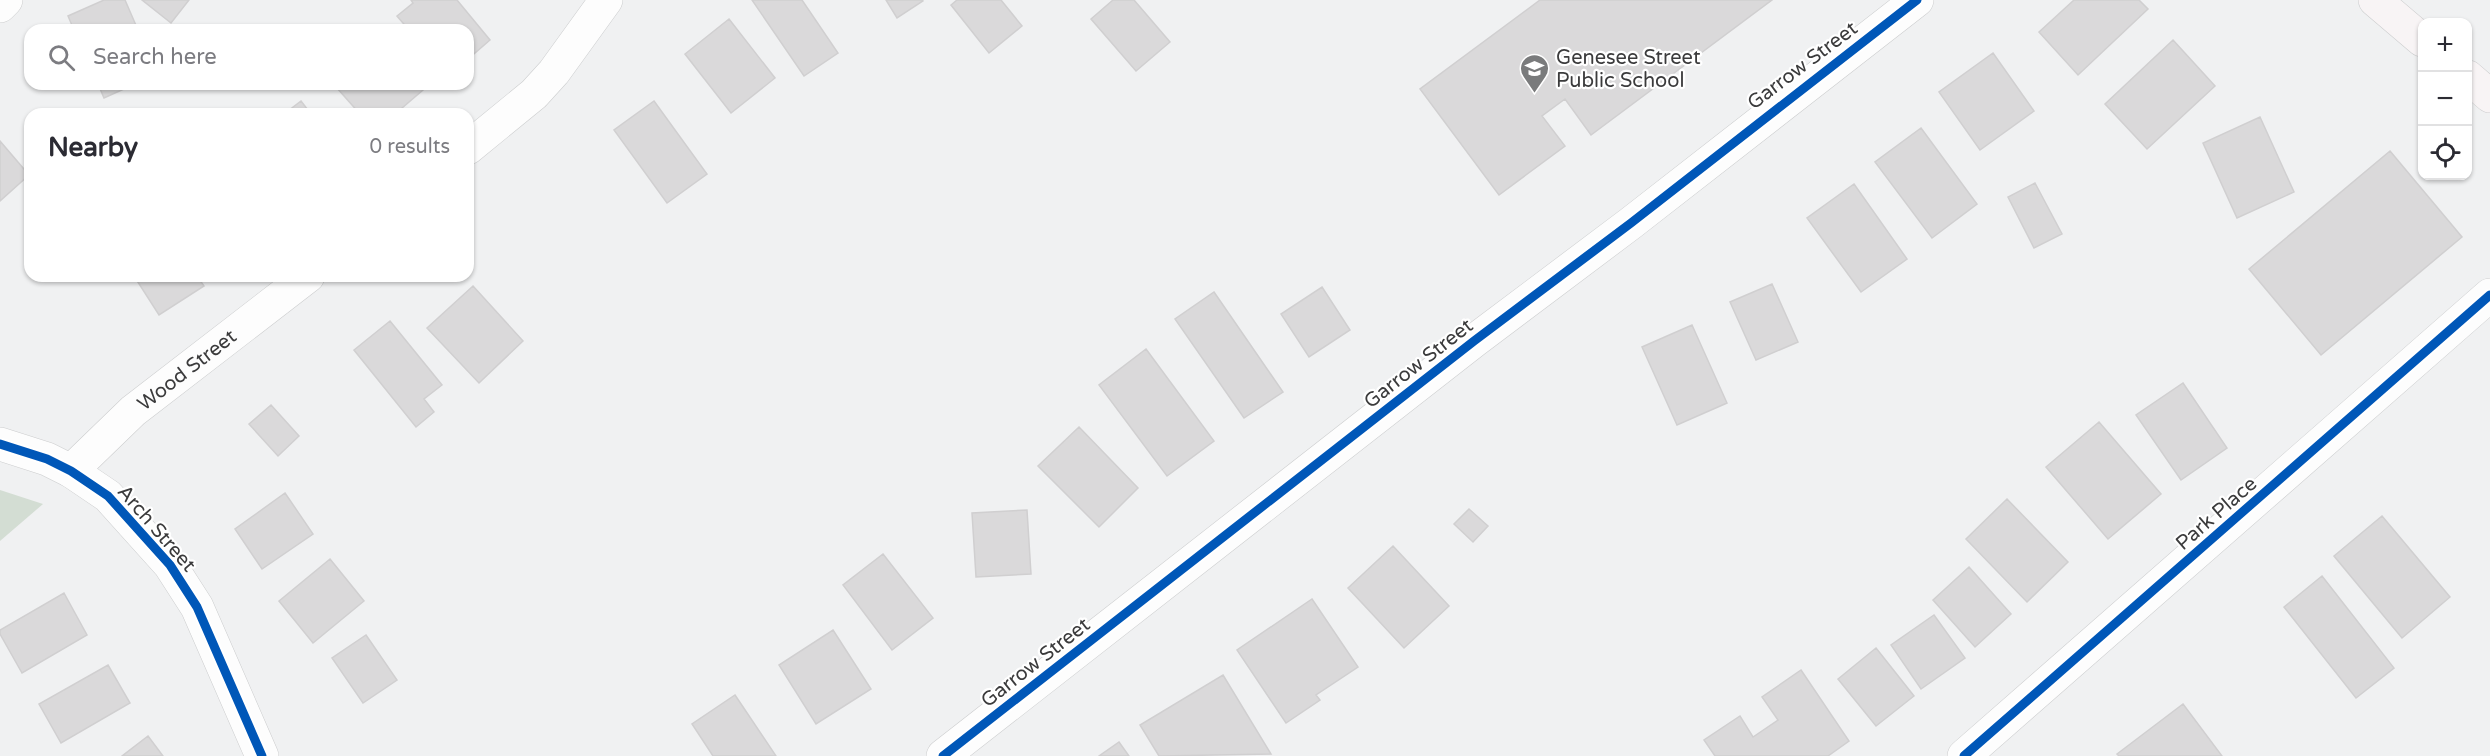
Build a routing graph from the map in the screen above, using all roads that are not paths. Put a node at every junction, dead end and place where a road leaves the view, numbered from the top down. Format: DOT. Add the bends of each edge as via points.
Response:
graph roads {
  1 [pos="6,0"];
  2 [pos="606,0"];
  3 [pos="1917,0"];
  4 [pos="2375,0"];
  5 [pos="0,6"];
  6 [pos="2418,37"];
  7 [pos="2472,81"];
  8 [pos="2490,96"];
  9 [pos="474,143"];
  10 [pos="300,282"];
  11 [pos="2490,295"];
  12 [pos="0,444"];
  13 [pos="71,471"];
  14 [pos="262,756"];
  15 [pos="943,756"];
  16 [pos="1964,756"];
  1 -- 5 [label="street"];
  2 -- 9 [label="street" via="555,72"];
  3 -- 15 [label="street, Garrow Street"];
  4 -- 6 [label="main road"];
  7 -- 8 [label="main road"];
  10 -- 13 [label="street, Wood Street" via="133,411"];
  11 -- 16 [label="street, Park Place"];
  12 -- 13 [label="street, Arch Street"];
  13 -- 14 [label="street, Arch Street" via="108,496 170,565 197,607"];
}
